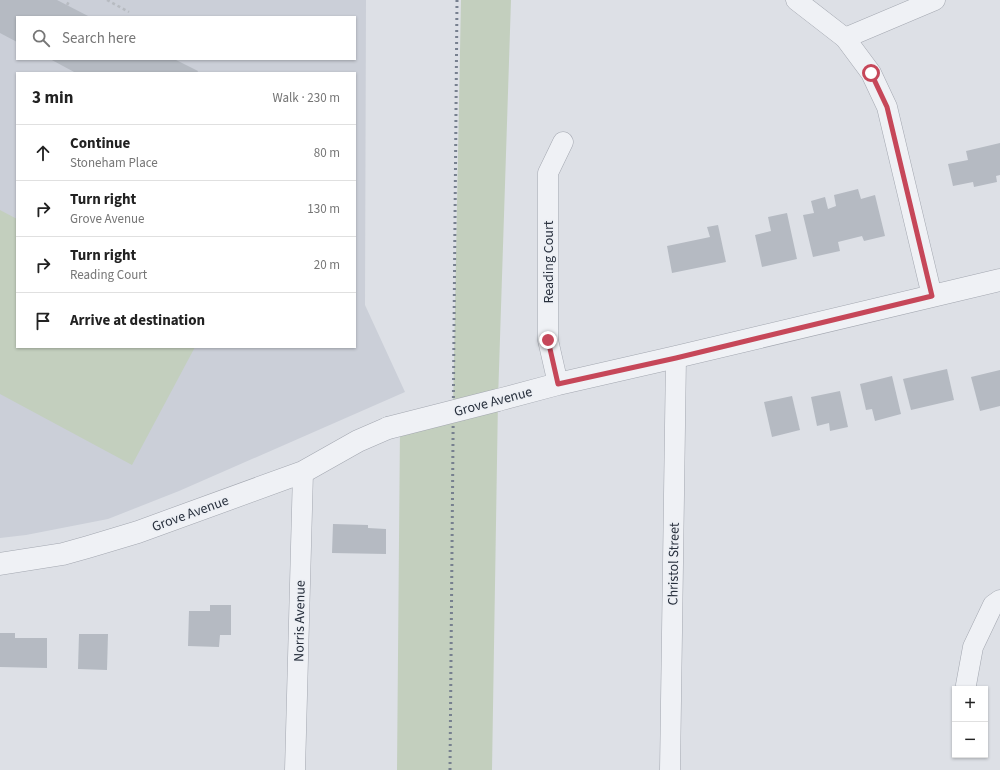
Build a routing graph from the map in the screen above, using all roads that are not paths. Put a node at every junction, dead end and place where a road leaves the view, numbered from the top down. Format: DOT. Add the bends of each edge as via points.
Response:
graph roads {
  1 [pos="796,0"];
  2 [pos="935,0"];
  3 [pos="845,38"];
  4 [pos="563,142"];
  5 [pos="1000,281"];
  6 [pos="932,296"];
  7 [pos="676,358"];
  8 [pos="558,384"];
  9 [pos="303,472"];
  10 [pos="0,564"];
  11 [pos="1000,600"];
  12 [pos="966,685"];
  13 [pos="295,770"];
  14 [pos="670,770"];
  1 -- 3 [label="street"];
  2 -- 3 [label="street"];
  3 -- 6 [label="street" via="871,73 887,107"];
  4 -- 8 [label="street, Reading Court" via="548,173 548,340"];
  5 -- 6 [label="street, Grove Avenue"];
  6 -- 7 [label="street, Grove Avenue"];
  7 -- 8 [label="street, Grove Avenue"];
  7 -- 14 [label="street, Christol Street"];
  8 -- 9 [label="street, Grove Avenue, bridge" via="388,428 358,441"];
  9 -- 10 [label="street, Grove Avenue" via="138,532 63,554"];
  9 -- 13 [label="street, Norris Avenue"];
  11 -- 12 [label="street" via="993,605 973,647"];
}
